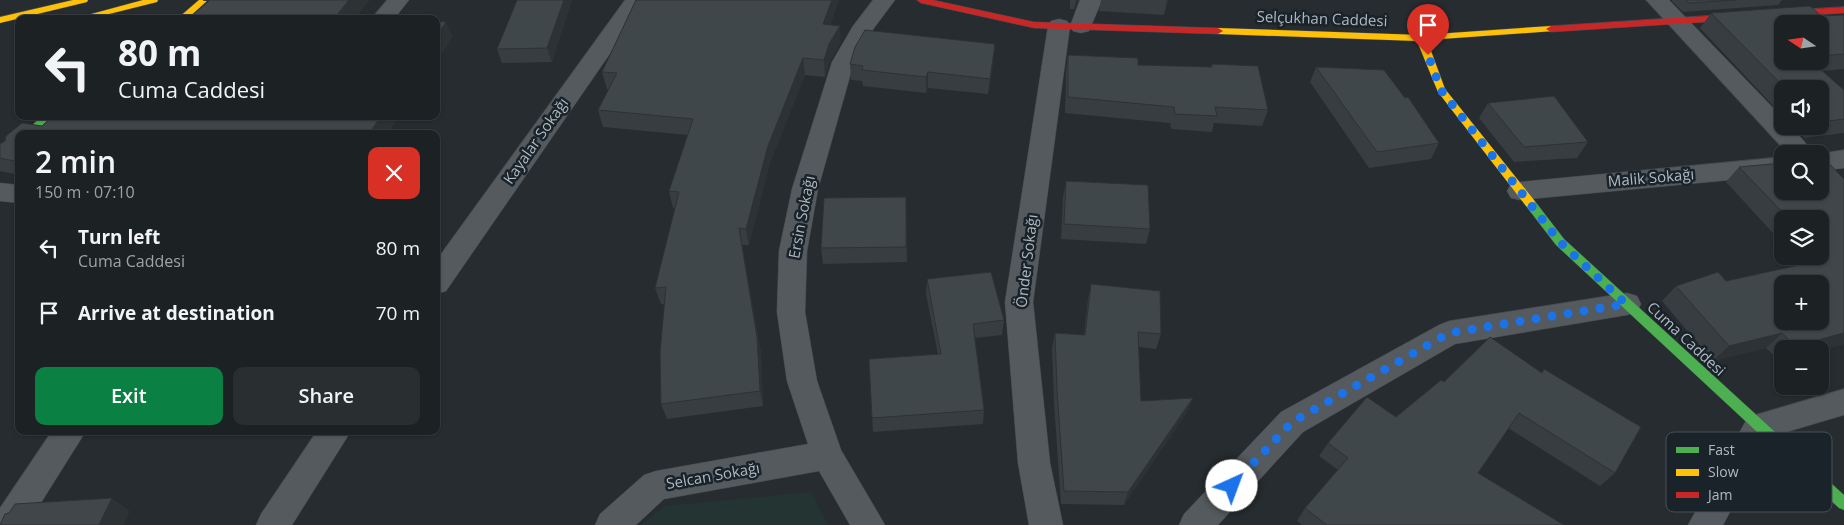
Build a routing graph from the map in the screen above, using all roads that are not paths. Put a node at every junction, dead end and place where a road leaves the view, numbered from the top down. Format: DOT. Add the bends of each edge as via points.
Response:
graph roads {
  1 [pos="84,0"];
  2 [pos="154,0"];
  3 [pos="160,0"];
  4 [pos="204,0"];
  5 [pos="398,0"];
  6 [pos="636,0"];
  7 [pos="884,0"];
  8 [pos="922,0"];
  9 [pos="1091,0"];
  10 [pos="1657,0"];
  11 [pos="1844,10"];
  12 [pos="148,12"];
  13 [pos="21,15"];
  14 [pos="93,15"];
  15 [pos="186,15"];
  16 [pos="385,15"];
  17 [pos="15,16"];
  18 [pos="0,20"];
  19 [pos="1678,21"];
  20 [pos="1070,26"];
  21 [pos="1421,38"];
  22 [pos="44,120"];
  23 [pos="32,130"];
  24 [pos="1795,145"];
  25 [pos="1844,159"];
  26 [pos="1829,161"];
  27 [pos="1774,167"];
  28 [pos="1520,191"];
  29 [pos="0,192"];
  30 [pos="15,194"];
  31 [pos="440,277"];
  32 [pos="1626,304"];
  33 [pos="1844,402"];
  34 [pos="1759,427"];
  35 [pos="1756,432"];
  36 [pos="1765,432"];
  37 [pos="67,435"];
  38 [pos="332,435"];
  39 [pos="827,455"];
  40 [pos="1832,493"];
  41 [pos="1844,504"];
  42 [pos="1712,512"];
  43 [pos="8,525"];
  44 [pos="273,525"];
  45 [pos="612,525"];
  46 [pos="868,525"];
  47 [pos="1046,525"];
  48 [pos="1196,525"];
  49 [pos="1705,525"];
  1 -- 13 [label="street"];
  2 -- 14 [label="street"];
  3 -- 12 [label="street"];
  4 -- 15 [label="street"];
  5 -- 16 [label="street"];
  6 -- 31 [label="street, Kayalar Sokağı"];
  7 -- 39 [label="street, Ersin Sokağı" via="843,62 806,189 793,251 792,312 802,381"];
  8 -- 20 [label="street, Selçukhan Caddesi" via="1034,25"];
  9 -- 20 [label="street, Önder Sokağı"];
  10 -- 19 [label="street"];
  11 -- 19 [label="street, Selçukhan Caddesi"];
  17 -- 18 [label="street"];
  19 -- 21 [label="street, Selçukhan Caddesi"];
  19 -- 24 [label="street"];
  20 -- 21 [label="street, Selçukhan Caddesi"];
  20 -- 47 [label="street, Önder Sokağı" via="1019,302 1034,463"];
  21 -- 28 [label="street, Cuma Caddesi" via="1441,90"];
  22 -- 23 [label="street"];
  25 -- 26 [label="street"];
  27 -- 28 [label="street, Malik Sokağı"];
  28 -- 32 [label="street, Cuma Caddesi" via="1560,242"];
  29 -- 30 [label="street"];
  32 -- 34 [label="street, Cuma Caddesi"];
  32 -- 48 [label="street" via="1449,333 1292,422"];
  33 -- 34 [label="street"];
  34 -- 35 [label="street"];
  34 -- 36 [label="street, Cuma Caddesi"];
  37 -- 43 [label="street"];
  38 -- 44 [label="street"];
  39 -- 45 [label="street, Selcan Sokağı" via="656,486"];
  39 -- 46 [label="street, Ersin Sokağı"];
  40 -- 41 [label="street, Cuma Caddesi"];
  42 -- 49 [label="street"];
}
